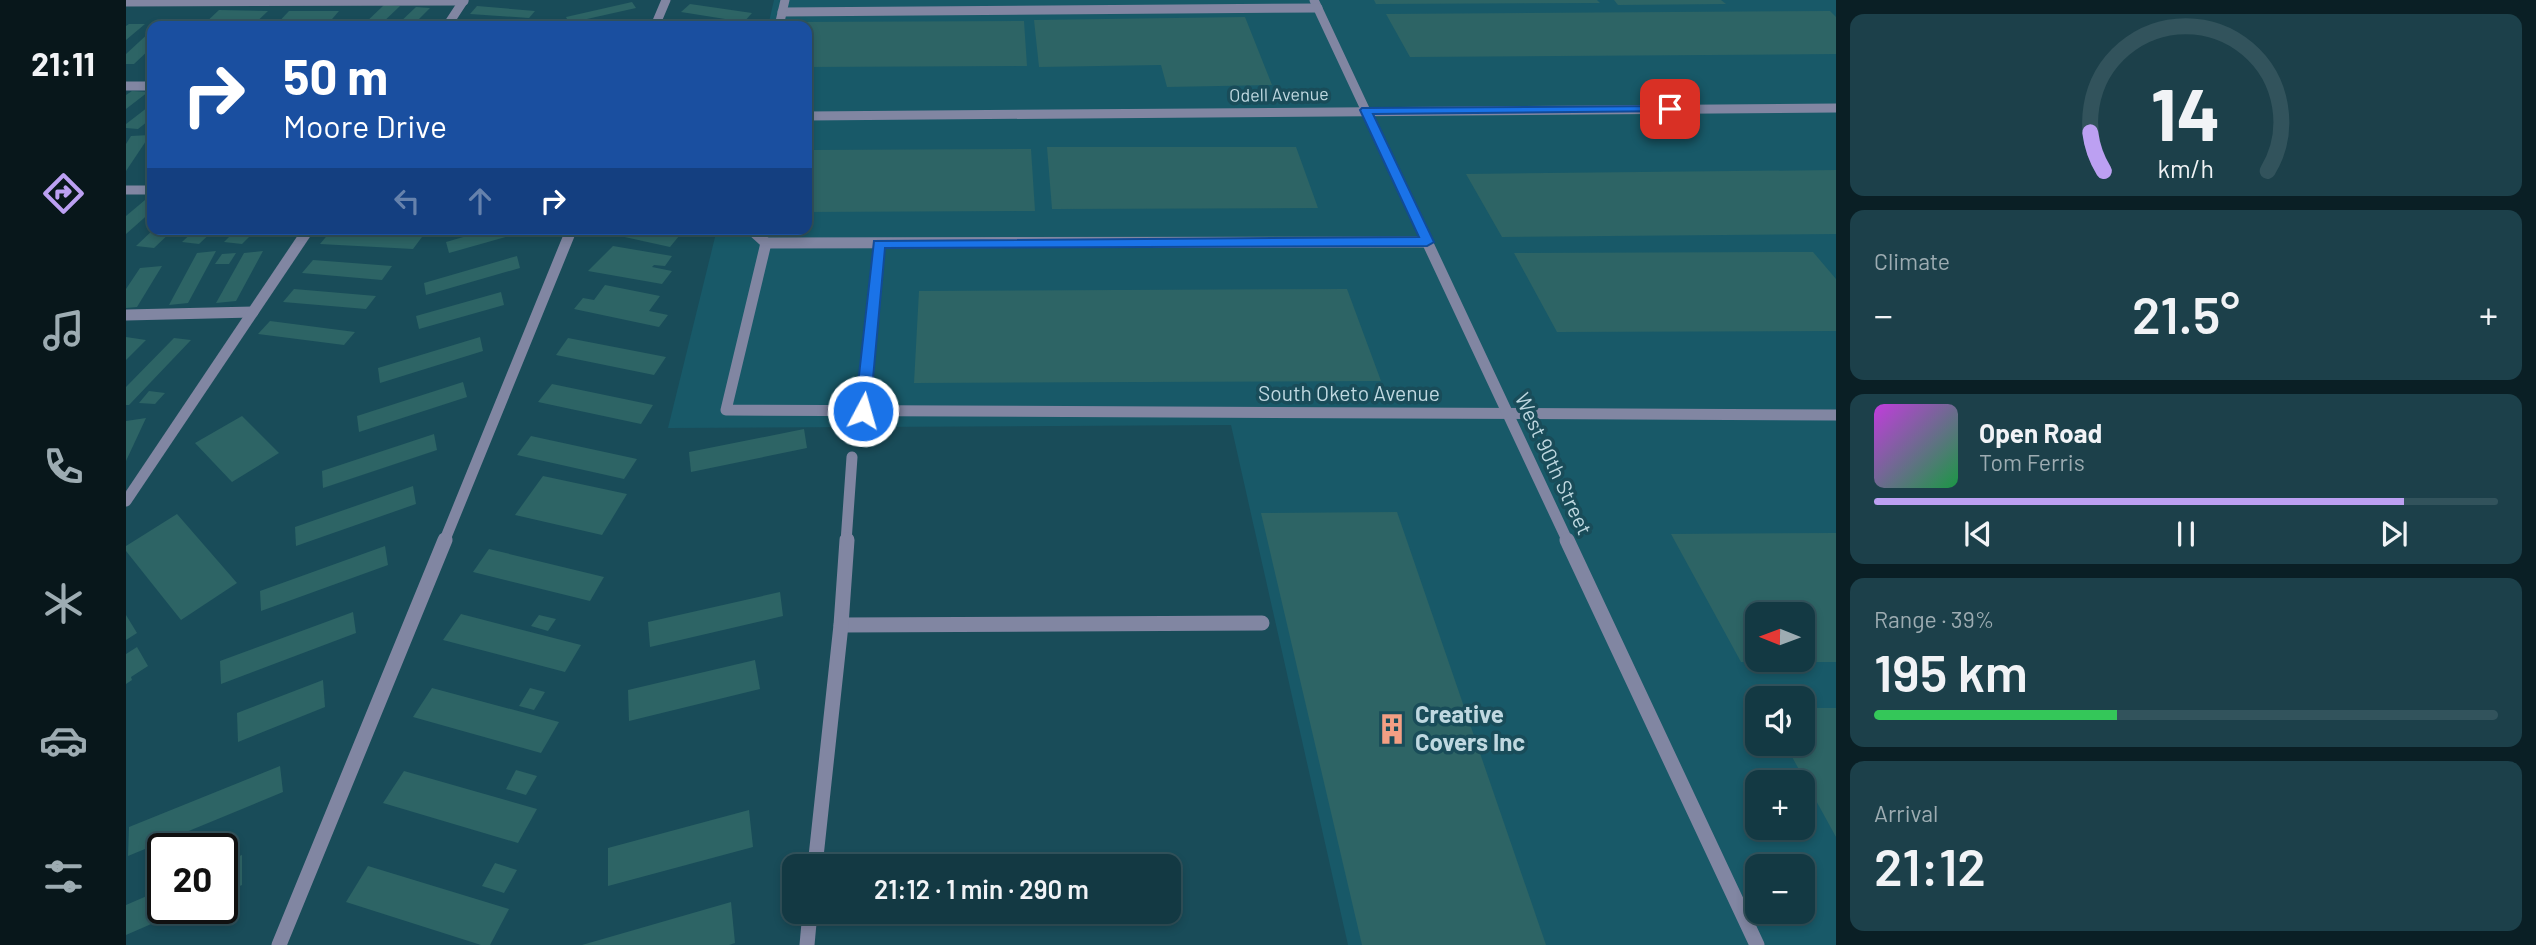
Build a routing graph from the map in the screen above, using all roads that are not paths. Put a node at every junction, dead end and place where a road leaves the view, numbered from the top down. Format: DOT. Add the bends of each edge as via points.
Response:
graph roads {
  1 [pos="464,0"];
  2 [pos="666,0"];
  3 [pos="785,0"];
  4 [pos="126,2"];
  5 [pos="1316,4"];
  6 [pos="782,12"];
  7 [pos="450,21"];
  8 [pos="657,21"];
  9 [pos="780,21"];
  10 [pos="126,86"];
  11 [pos="147,86"];
  12 [pos="1836,108"];
  13 [pos="1366,110"];
  14 [pos="812,116"];
  15 [pos="126,190"];
  16 [pos="147,190"];
  17 [pos="305,235"];
  18 [pos="570,235"];
  19 [pos="757,235"];
  20 [pos="1427,242"];
  21 [pos="766,243"];
  22 [pos="879,244"];
  23 [pos="253,312"];
  24 [pos="126,315"];
  25 [pos="863,411"];
  26 [pos="1508,414"];
  27 [pos="1836,415"];
  28 [pos="852,457"];
  29 [pos="126,500"];
  30 [pos="1262,623"];
  31 [pos="841,625"];
  32 [pos="816,854"];
  33 [pos="809,924"];
  34 [pos="279,945"];
  35 [pos="807,945"];
  36 [pos="1757,945"];
  1 -- 4 [label="street"];
  1 -- 7 [label="street"];
  2 -- 8 [label="street"];
  3 -- 6 [label="street"];
  5 -- 6 [label="street"];
  5 -- 13 [label="street, West 90th Street"];
  6 -- 9 [label="street"];
  10 -- 11 [label="street"];
  12 -- 13 [label="street, Odell Avenue"];
  13 -- 14 [label="street, Odell Avenue"];
  13 -- 20 [label="street, West 90th Street"];
  15 -- 16 [label="street"];
  17 -- 23 [label="street"];
  18 -- 34 [label="street"];
  19 -- 21 [label="street"];
  20 -- 22 [label="street"];
  20 -- 26 [label="street, West 90th Street"];
  21 -- 22 [label="street"];
  21 -- 25 [label="street, South Oketo Avenue" via="726,410"];
  22 -- 25 [label="street"];
  23 -- 24 [label="street"];
  23 -- 29 [label="street"];
  25 -- 26 [label="street, South Oketo Avenue"];
  26 -- 27 [label="street, South Oketo Avenue"];
  26 -- 36 [label="street, West 90th Street"];
  28 -- 31 [label="street"];
  30 -- 31 [label="street"];
  31 -- 32 [label="street"];
  33 -- 35 [label="street"];
}
